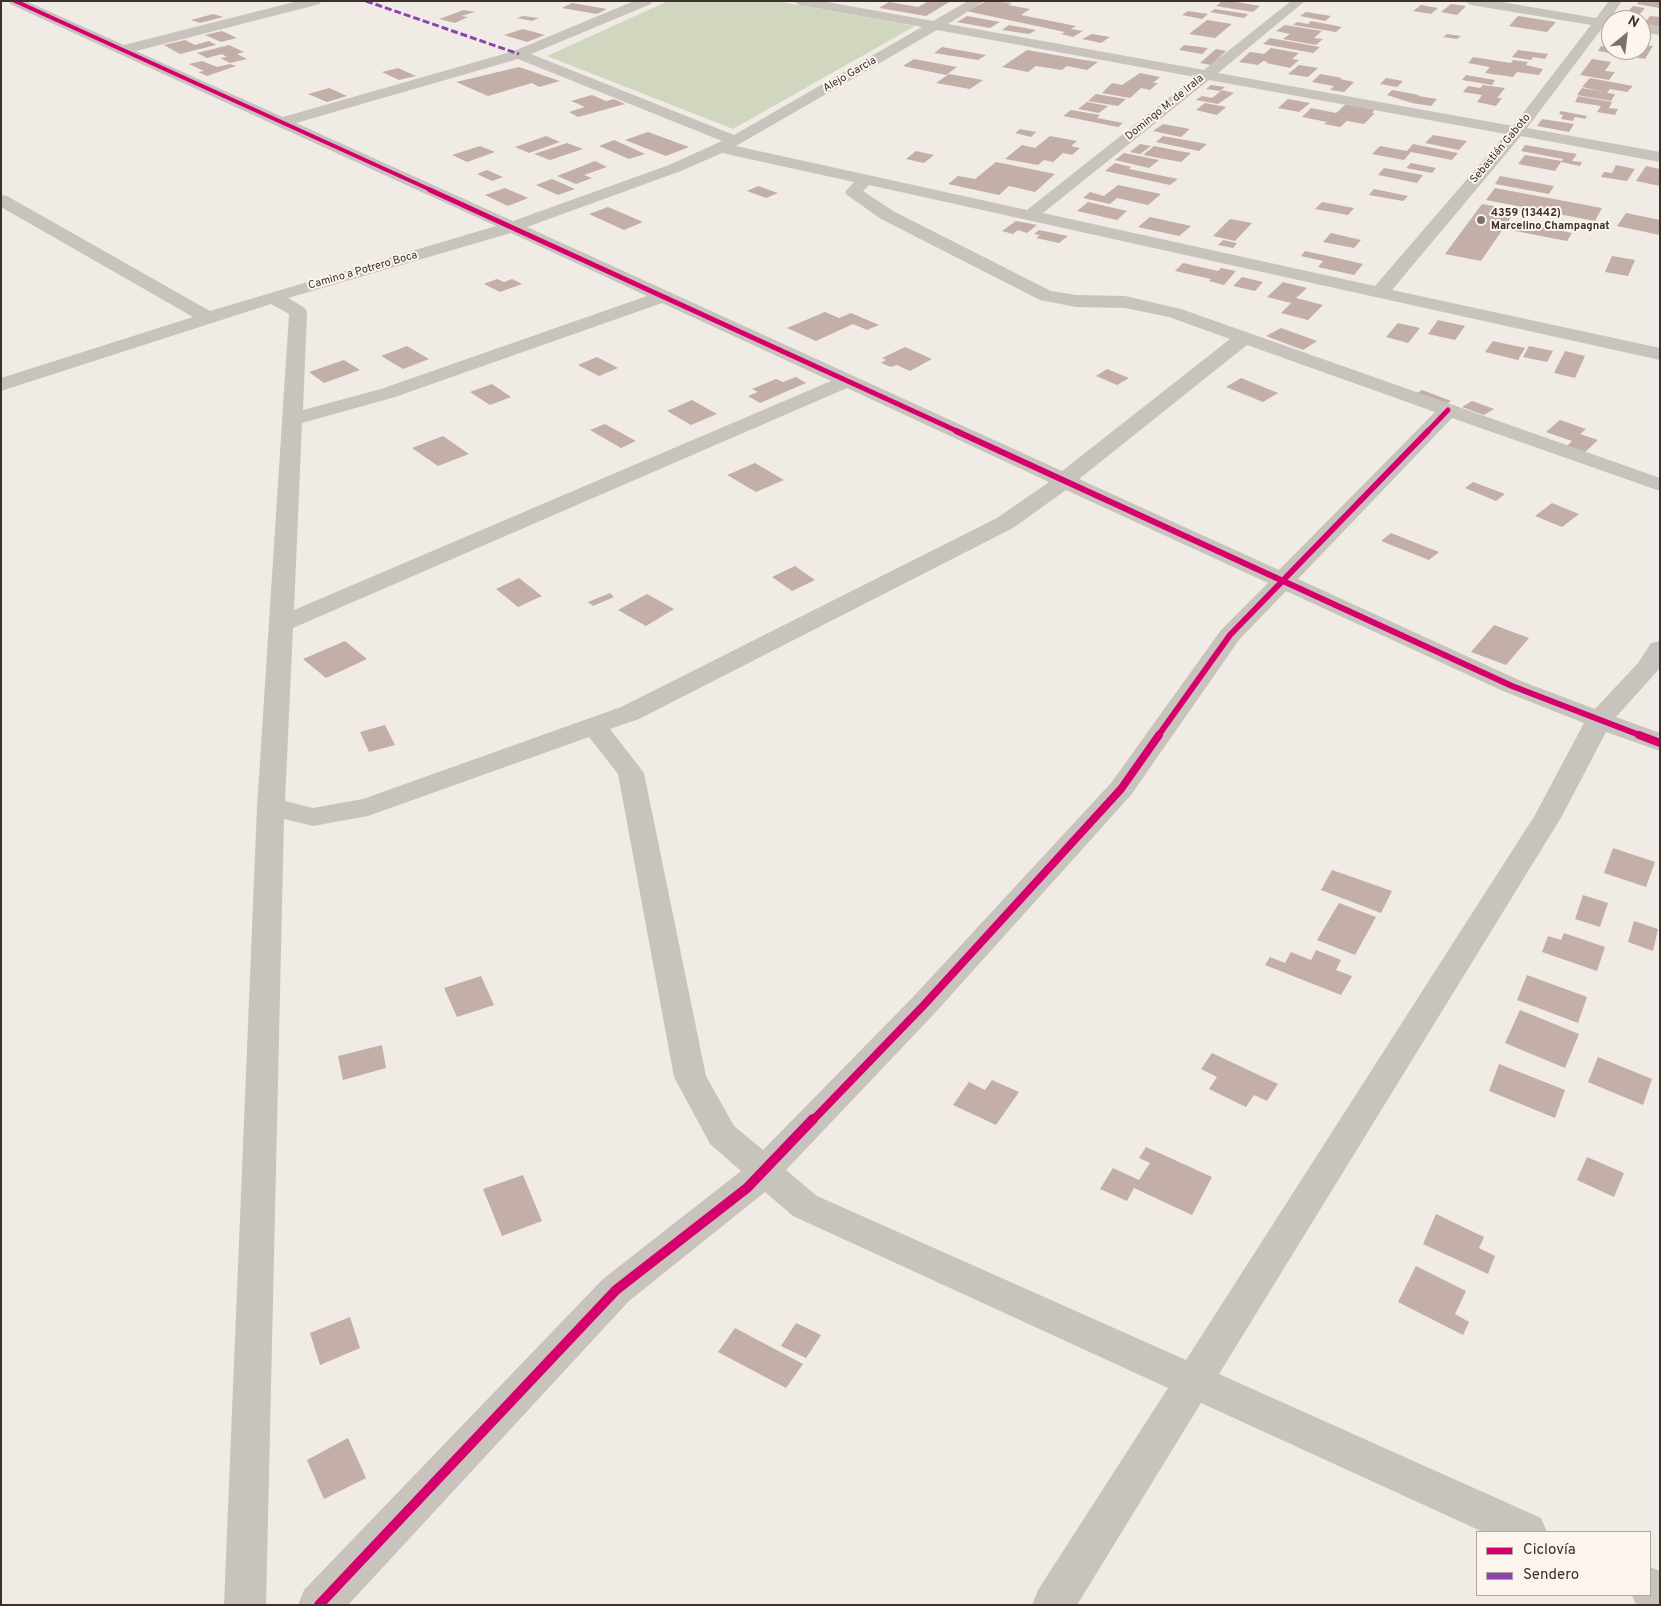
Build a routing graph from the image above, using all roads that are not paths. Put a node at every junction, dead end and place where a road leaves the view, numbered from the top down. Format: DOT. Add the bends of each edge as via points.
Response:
graph roads {
  1 [pos="15,1"];
  2 [pos="315,1"];
  3 [pos="646,1"];
  4 [pos="799,1"];
  5 [pos="978,1"];
  6 [pos="1299,1"];
  7 [pos="1471,1"];
  8 [pos="1601,22"];
  9 [pos="936,26"];
  10 [pos="1601,29"];
  11 [pos="122,50"];
  12 [pos="519,54"];
  13 [pos="1206,75"];
  14 [pos="282,122"];
  15 [pos="1516,132"];
  16 [pos="728,144"];
  17 [pos="1660,157"];
  18 [pos="866,179"];
  19 [pos="1,200"];
  20 [pos="1031,215"];
  21 [pos="512,227"];
  22 [pos="1380,292"];
  23 [pos="663,296"];
  24 [pos="272,297"];
  25 [pos="209,318"];
  26 [pos="1244,338"];
  27 [pos="1660,354"];
  28 [pos="847,381"];
  29 [pos="1,385"];
  30 [pos="1448,410"];
  31 [pos="292,418"];
  32 [pos="1064,480"];
  33 [pos="1660,485"];
  34 [pos="1282,581"];
  35 [pos="281,624"];
  36 [pos="1660,648"];
  37 [pos="1599,720"];
  38 [pos="594,726"];
  39 [pos="1660,743"];
  40 [pos="271,807"];
  41 [pos="763,1171"];
  42 [pos="1193,1382"];
  43 [pos="1525,1531"];
  44 [pos="245,1605"];
  45 [pos="319,1605"];
  46 [pos="1053,1605"];
  1 -- 11 [label="street"];
  2 -- 11 [label="street"];
  3 -- 12 [label="street"];
  4 -- 9 [label="street"];
  5 -- 9 [label="street, Alejo Garcia"];
  6 -- 13 [label="street, Domingo M. de Irala"];
  7 -- 8 [label="street"];
  9 -- 13 [label="street"];
  9 -- 16 [label="street, Alejo Garcia"];
  10 -- 15 [label="street, Sebastián Gaboto"];
  11 -- 14 [label="street"];
  12 -- 14 [label="street"];
  12 -- 16 [label="street"];
  13 -- 15 [label="street"];
  13 -- 20 [label="street, Domingo M. de Irala"];
  14 -- 21 [label="street"];
  15 -- 17 [label="street"];
  15 -- 22 [label="street, Sebastián Gaboto"];
  16 -- 18 [label="street"];
  16 -- 21 [label="street, Camino a Potrero Boca" via="675,168"];
  18 -- 20 [label="street"];
  18 -- 26 [label="street" via="853,192 887,215 1046,296 1146,306"];
  19 -- 25 [label="street"];
  20 -- 22 [label="street"];
  21 -- 23 [label="street"];
  21 -- 24 [label="street, Camino a Potrero Boca"];
  22 -- 27 [label="street"];
  23 -- 28 [label="street"];
  23 -- 31 [label="street" via="388,393"];
  24 -- 25 [label="street, Camino a Potrero Boca"];
  24 -- 31 [label="street" via="298,312"];
  25 -- 29 [label="street, Camino a Potrero Boca"];
  26 -- 30 [label="street"];
  26 -- 32 [label="street"];
  28 -- 32 [label="street"];
  28 -- 35 [label="street"];
  30 -- 33 [label="street"];
  30 -- 34 [label="street"];
  31 -- 35 [label="street"];
  32 -- 34 [label="street"];
  32 -- 38 [label="street" via="1005,523 630,713"];
  34 -- 37 [label="street" via="1512,686"];
  34 -- 41 [label="street" via="1230,635 1121,789 923,1006"];
  35 -- 40 [label="street"];
  36 -- 37 [label="street" via="1647,668"];
  37 -- 39 [label="street"];
  37 -- 42 [label="street" via="1548,816"];
  38 -- 40 [label="street" via="368,807 313,817"];
  38 -- 41 [label="street" via="631,773 690,1077 722,1135"];
  40 -- 44 [label="street"];
  41 -- 42 [label="street" via="805,1206"];
  41 -- 45 [label="street" via="747,1188 616,1290"];
  42 -- 43 [label="street"];
  42 -- 46 [label="street"];
}
